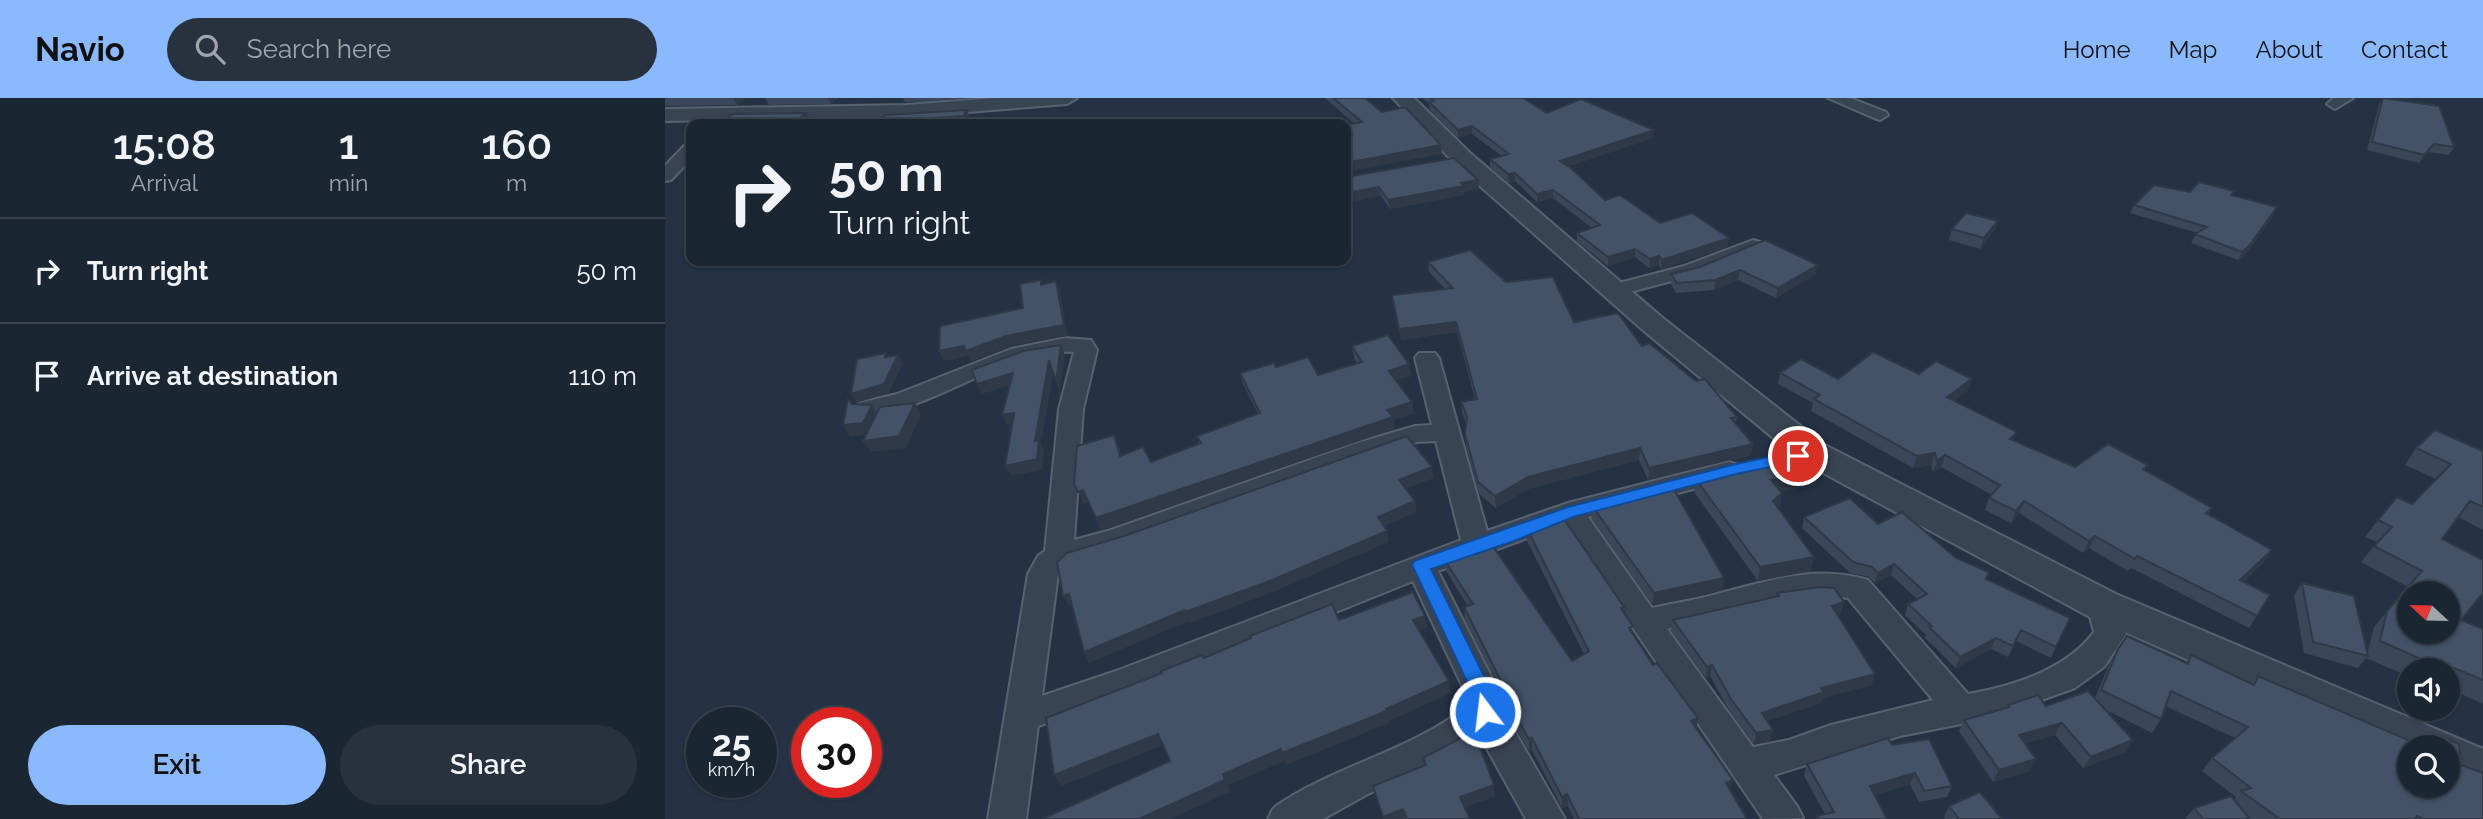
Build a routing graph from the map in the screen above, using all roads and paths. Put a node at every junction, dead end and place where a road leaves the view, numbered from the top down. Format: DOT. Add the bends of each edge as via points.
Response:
graph roads {
  1 [pos="1067,98"];
  2 [pos="1403,98"];
  3 [pos="1836,98"];
  4 [pos="665,115"];
  5 [pos="1880,115"];
  6 [pos="729,119"];
  7 [pos="686,154"];
  8 [pos="665,176"];
  9 [pos="1753,246"];
  10 [pos="1615,290"];
  11 [pos="1427,358"];
  12 [pos="868,408"];
  13 [pos="1447,432"];
  14 [pos="1785,459"];
  15 [pos="1568,513"];
  16 [pos="1477,547"];
  17 [pos="1061,554"];
  18 [pos="1421,565"];
  19 [pos="2102,605"];
  20 [pos="1646,621"];
  21 [pos="1961,710"];
  22 [pos="1485,712"];
  23 [pos="1020,718"];
  24 [pos="2406,735"];
  25 [pos="2460,759"];
  26 [pos="1746,764"];
  27 [pos="2483,770"];
  28 [pos="1784,818"];
  29 [pos="1007,819"];
  30 [pos="1287,819"];
  31 [pos="1546,819"];
  1 -- 6 [label="street"];
  2 -- 10 [label="street" via="1451,161"];
  3 -- 5 [label="street"];
  4 -- 6 [label="street"];
  7 -- 8 [label="street"];
  9 -- 10 [label="street" via="1691,270"];
  10 -- 14 [label="street"];
  11 -- 13 [label="street"];
  12 -- 17 [label="street" via="904,400 1033,352 1083,345 1086,350 1071,410 1058,546"];
  13 -- 16 [label="street"];
  13 -- 17 [label="street" via="1415,434 1366,449"];
  14 -- 15 [label="street"];
  14 -- 19 [label="street"];
  15 -- 16 [label="street"];
  15 -- 20 [label="street"];
  16 -- 18 [label="street"];
  17 -- 23 [label="street" via="1043,574"];
  18 -- 22 [label="street" via="1482,692"];
  18 -- 23 [label="street" via="1351,596"];
  19 -- 21 [label="street" via="2110,634 2092,658 2063,678 1992,704"];
  19 -- 24 [label="street"];
  20 -- 21 [label="street" via="1784,588 1832,582 1857,588"];
  20 -- 26 [label="street"];
  21 -- 26 [label="street" via="1900,721 1789,756"];
  22 -- 30 [label="street" via="1443,741"];
  22 -- 31 [label="street"];
  23 -- 29 [label="street"];
  25 -- 27 [label="street"];
  26 -- 28 [label="street"];
}
